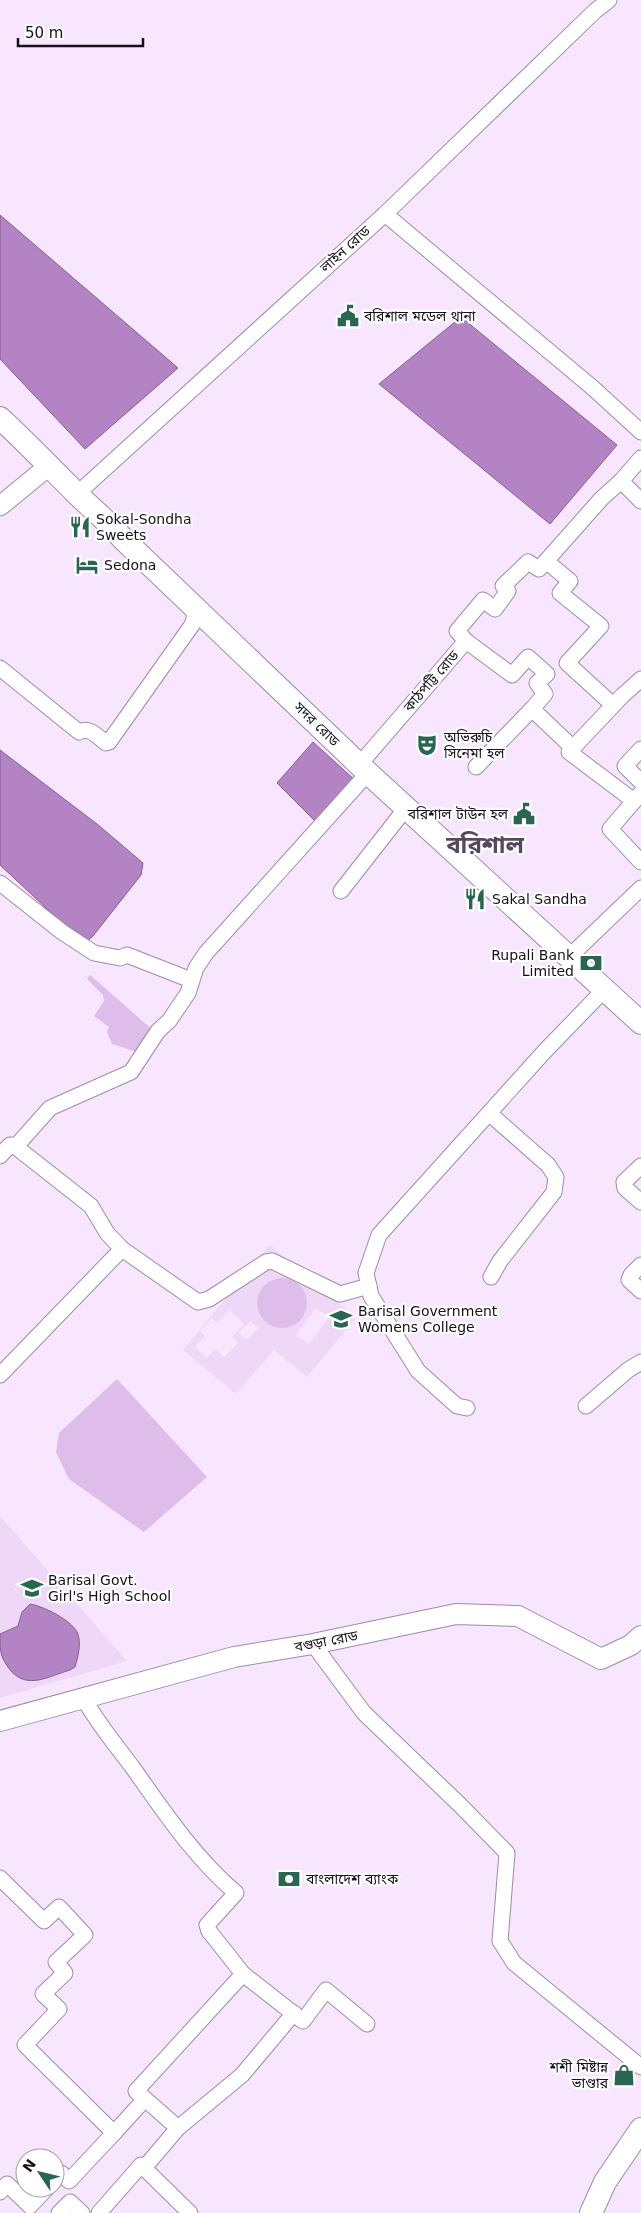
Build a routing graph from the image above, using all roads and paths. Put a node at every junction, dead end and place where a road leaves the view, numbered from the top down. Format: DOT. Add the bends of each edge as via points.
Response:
graph roads {
  1 [pos="609,0"];
  2 [pos="384,214"];
  3 [pos="0,418"];
  4 [pos="641,432"];
  5 [pos="641,458"];
  6 [pos="50,465"];
  7 [pos="621,481"];
  8 [pos="77,494"];
  9 [pos="641,501"];
  10 [pos="0,506"];
  11 [pos="546,561"];
  12 [pos="197,608"];
  13 [pos="466,641"];
  14 [pos="0,668"];
  15 [pos="641,679"];
  16 [pos="613,705"];
  17 [pos="532,709"];
  18 [pos="573,748"];
  19 [pos="641,749"];
  20 [pos="476,767"];
  21 [pos="363,769"];
  22 [pos="641,782"];
  23 [pos="637,797"];
  24 [pos="406,808"];
  25 [pos="641,862"];
  26 [pos="0,883"];
  27 [pos="641,888"];
  28 [pos="341,891"];
  29 [pos="568,958"];
  30 [pos="191,980"];
  31 [pos="604,990"];
  32 [pos="641,1024"];
  33 [pos="490,1114"];
  34 [pos="12,1145"];
  35 [pos="0,1156"];
  36 [pos="641,1166"];
  37 [pos="641,1202"];
  38 [pos="122,1249"];
  39 [pos="641,1265"];
  40 [pos="490,1277"];
  41 [pos="369,1286"];
  42 [pos="641,1291"];
  43 [pos="641,1362"];
  44 [pos="0,1375"];
  45 [pos="586,1406"];
  46 [pos="467,1408"];
  47 [pos="641,1636"];
  48 [pos="313,1644"];
  49 [pos="84,1699"];
  50 [pos="0,1721"];
  51 [pos="0,1878"];
  52 [pos="244,1974"];
  53 [pos="294,2013"];
  54 [pos="367,2024"];
  55 [pos="641,2067"];
  56 [pos="145,2099"];
  57 [pos="178,2128"];
  58 [pos="641,2129"];
  59 [pos="114,2133"];
  60 [pos="144,2168"];
  61 [pos="65,2178"];
  62 [pos="0,2192"];
  63 [pos="15,2192"];
  64 [pos="22,2198"];
  65 [pos="38,2198"];
  66 [pos="59,2213"];
  67 [pos="82,2213"];
  68 [pos="99,2213"];
  69 [pos="190,2213"];
  70 [pos="591,2213"];
  1 -- 2 [label="street, লাইন রোড"];
  2 -- 4 [label="street" via="593,388"];
  2 -- 8 [label="street, লাইন রোড"];
  3 -- 6 [label="main road, সদর রোড"];
  5 -- 7 [label="street"];
  6 -- 8 [label="main road, সদর রোড"];
  6 -- 10 [label="street"];
  7 -- 9 [label="street"];
  7 -- 11 [label="street"];
  8 -- 12 [label="main road, সদর রোড"];
  11 -- 13 [label="street, কাঠপট্টি রোড" via="539,569 528,562 503,586 508,591 495,608 483,600 457,631"];
  11 -- 16 [label="street" via="570,581 560,593 601,626 567,663"];
  12 -- 14 [label="street" via="192,625 106,743 88,730 79,732"];
  12 -- 21 [label="main road, সদর রোড"];
  13 -- 17 [label="street" via="512,675 528,657 547,674 537,683 545,694"];
  13 -- 21 [label="street, কাঠপট্টি রোড"];
  15 -- 16 [label="street"];
  16 -- 18 [label="street"];
  17 -- 18 [label="street"];
  17 -- 20 [label="street"];
  18 -- 23 [label="street" via="569,752"];
  19 -- 22 [label="street" via="625,766"];
  21 -- 24 [label="main road, সদর রোড"];
  21 -- 30 [label="street, কাঠপট্টি রোড" via="206,953"];
  23 -- 25 [label="street" via="610,829"];
  24 -- 28 [label="street"];
  24 -- 29 [label="main road, সদর রোড"];
  26 -- 30 [label="street" via="94,953 120,958 127,955"];
  27 -- 29 [label="street"];
  29 -- 31 [label="main road, সদর রোড"];
  30 -- 34 [label="street, কাঠপট্টি রোড" via="188,993 131,1072 50,1108 18,1144"];
  31 -- 32 [label="main road, সদর রোড"];
  31 -- 33 [label="street"];
  33 -- 40 [label="street" via="548,1165 556,1177 554,1192"];
  33 -- 41 [label="street" via="379,1235 366,1273"];
  34 -- 35 [label="street, কাঠপট্টি রোড"];
  34 -- 38 [label="street" via="91,1206 107,1233"];
  36 -- 37 [label="street" via="624,1182 625,1188"];
  38 -- 41 [label="street" via="198,1302 209,1299 272,1261 340,1294"];
  38 -- 44 [label="street"];
  39 -- 42 [label="street" via="629,1280"];
  41 -- 46 [label="street" via="371,1296 418,1371 457,1406"];
  43 -- 45 [label="street"];
  47 -- 48 [label="main road, বগুড়া রোড" via="600,1660 518,1616 456,1614"];
  48 -- 49 [label="main road, বগুড়া রোড" via="234,1657"];
  48 -- 55 [label="street" via="364,1713 506,1853 500,1941 514,1962"];
  49 -- 50 [label="main road, বগুড়া রোড"];
  49 -- 52 [label="street" via="175,1826 216,1876 236,1893 207,1925"];
  51 -- 59 [label="street" via="44,1921 59,1907 85,1935 56,1962 66,1973 43,1994 59,2009 26,2045"];
  52 -- 53 [label="street"];
  52 -- 56 [label="street" via="136,2091"];
  53 -- 54 [label="street" via="304,2021 326,1990"];
  53 -- 57 [label="street" via="242,2075"];
  56 -- 57 [label="street"];
  56 -- 59 [label="street"];
  57 -- 60 [label="street"];
  58 -- 70 [label="main road" via="605,2182"];
  59 -- 61 [label="street" via="69,2181"];
  60 -- 68 [label="street" via="141,2165"];
  60 -- 69 [label="street"];
  62 -- 63 [label="street" via="7,2184"];
  64 -- 65 [label="street" via="30,2206"];
  66 -- 67 [label="street" via="70,2202"];
}
